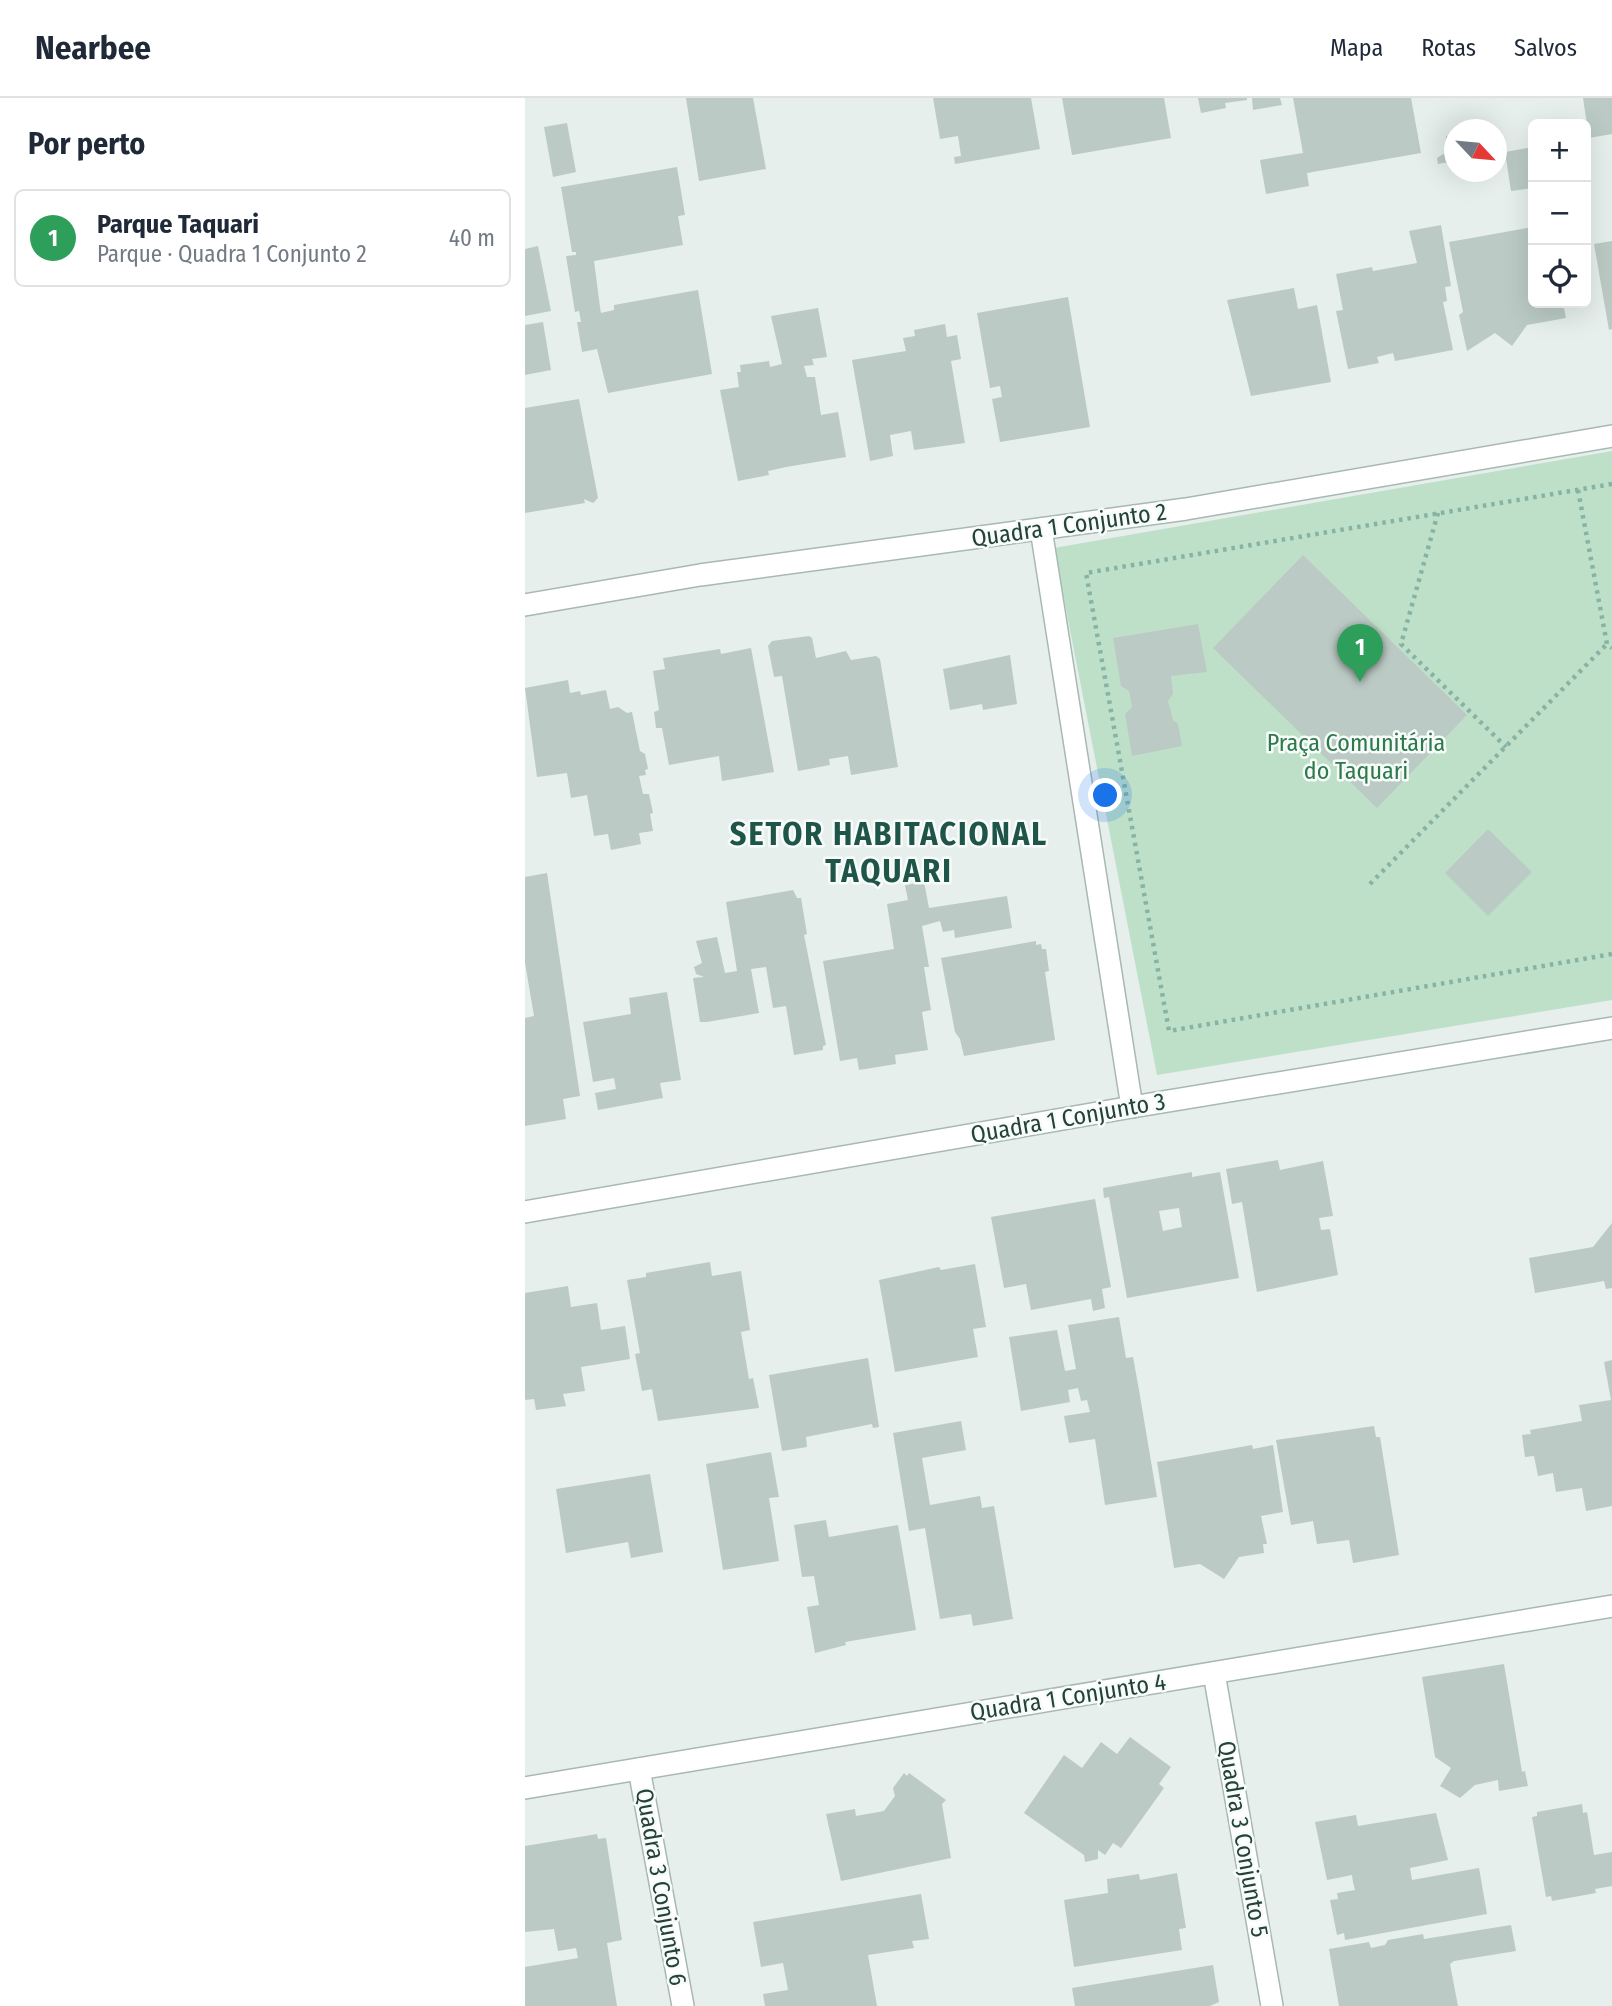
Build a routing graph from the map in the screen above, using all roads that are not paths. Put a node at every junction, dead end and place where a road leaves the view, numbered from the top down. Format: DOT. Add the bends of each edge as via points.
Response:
graph roads {
  1 [pos="1612,436"];
  2 [pos="1041,529"];
  3 [pos="525,605"];
  4 [pos="1612,1028"];
  5 [pos="1132,1107"];
  6 [pos="525,1212"];
  7 [pos="1612,1606"];
  8 [pos="1214,1673"];
  9 [pos="639,1769"];
  10 [pos="525,1788"];
  11 [pos="683,2006"];
  12 [pos="1272,2006"];
  1 -- 2 [label="street, Quadra 1 Conjunto 2" via="1186,509"];
  2 -- 3 [label="street, Quadra 1 Conjunto 2" via="699,575"];
  2 -- 5 [label="street"];
  4 -- 5 [label="street, Quadra 1 Conjunto 3"];
  5 -- 6 [label="street, Quadra 1 Conjunto 3"];
  7 -- 8 [label="street, Quadra 1 Conjunto 4"];
  8 -- 9 [label="street, Quadra 1 Conjunto 4"];
  8 -- 12 [label="street, Quadra 3 Conjunto 5"];
  9 -- 10 [label="street, Quadra 1 Conjunto 4"];
  9 -- 11 [label="street, Quadra 3 Conjunto 6"];
}
